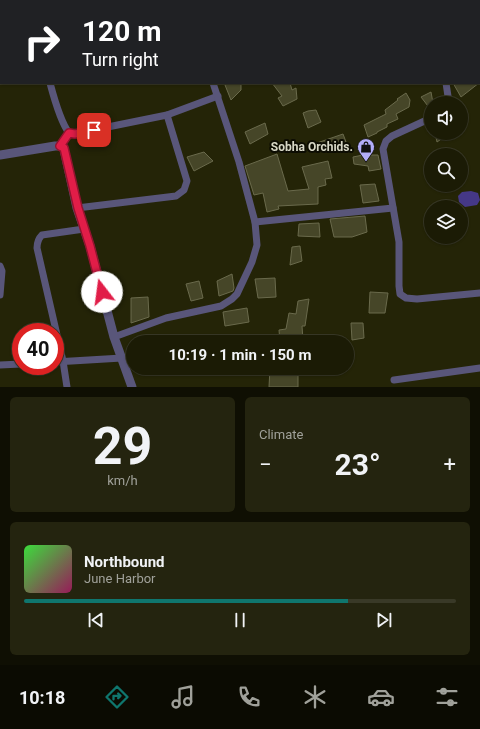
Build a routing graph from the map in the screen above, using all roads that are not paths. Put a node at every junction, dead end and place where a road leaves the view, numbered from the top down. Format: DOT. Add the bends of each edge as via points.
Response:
graph roads {
  1 [pos="50,84"];
  2 [pos="214,84"];
  3 [pos="446,84"];
  4 [pos="218,96"];
  5 [pos="448,96"];
  6 [pos="167,115"];
  7 [pos="424,121"];
  8 [pos="69,133"];
  9 [pos="60,146"];
  10 [pos="0,155"];
  11 [pos="78,208"];
  12 [pos="394,208"];
  13 [pos="255,222"];
  14 [pos="84,229"];
  15 [pos="0,266"];
  16 [pos="480,293"];
  17 [pos="0,295"];
  18 [pos="52,323"];
  19 [pos="114,337"];
  20 [pos="122,358"];
  21 [pos="64,362"];
  22 [pos="12,364"];
  23 [pos="0,365"];
  24 [pos="480,368"];
  25 [pos="63,375"];
  26 [pos="394,380"];
  27 [pos="67,387"];
  28 [pos="132,387"];
  1 -- 8 [label="street" via="62,121"];
  2 -- 4 [label="street"];
  3 -- 5 [label="street"];
  4 -- 6 [label="street"];
  4 -- 13 [label="street"];
  6 -- 8 [label="street" via="75,134"];
  6 -- 11 [label="street" via="187,182 184,190 176,196"];
  7 -- 12 [label="street" via="392,136 386,141 383,149"];
  8 -- 9 [label="street"];
  9 -- 10 [label="street"];
  9 -- 11 [label="street" via="64,148"];
  11 -- 14 [label="street"];
  12 -- 13 [label="street"];
  12 -- 16 [label="street" via="399,242 400,294 406,298 417,299"];
  13 -- 19 [label="street" via="257,245 252,262 232,300 221,306 166,318"];
  14 -- 18 [label="street" via="42,235 39,238 37,244"];
  14 -- 19 [label="street"];
  15 -- 17 [label="street"];
  19 -- 20 [label="street"];
  20 -- 21 [label="street"];
  20 -- 28 [label="street"];
  22 -- 23 [label="street"];
  24 -- 26 [label="street"];
  25 -- 27 [label="street"];
}
